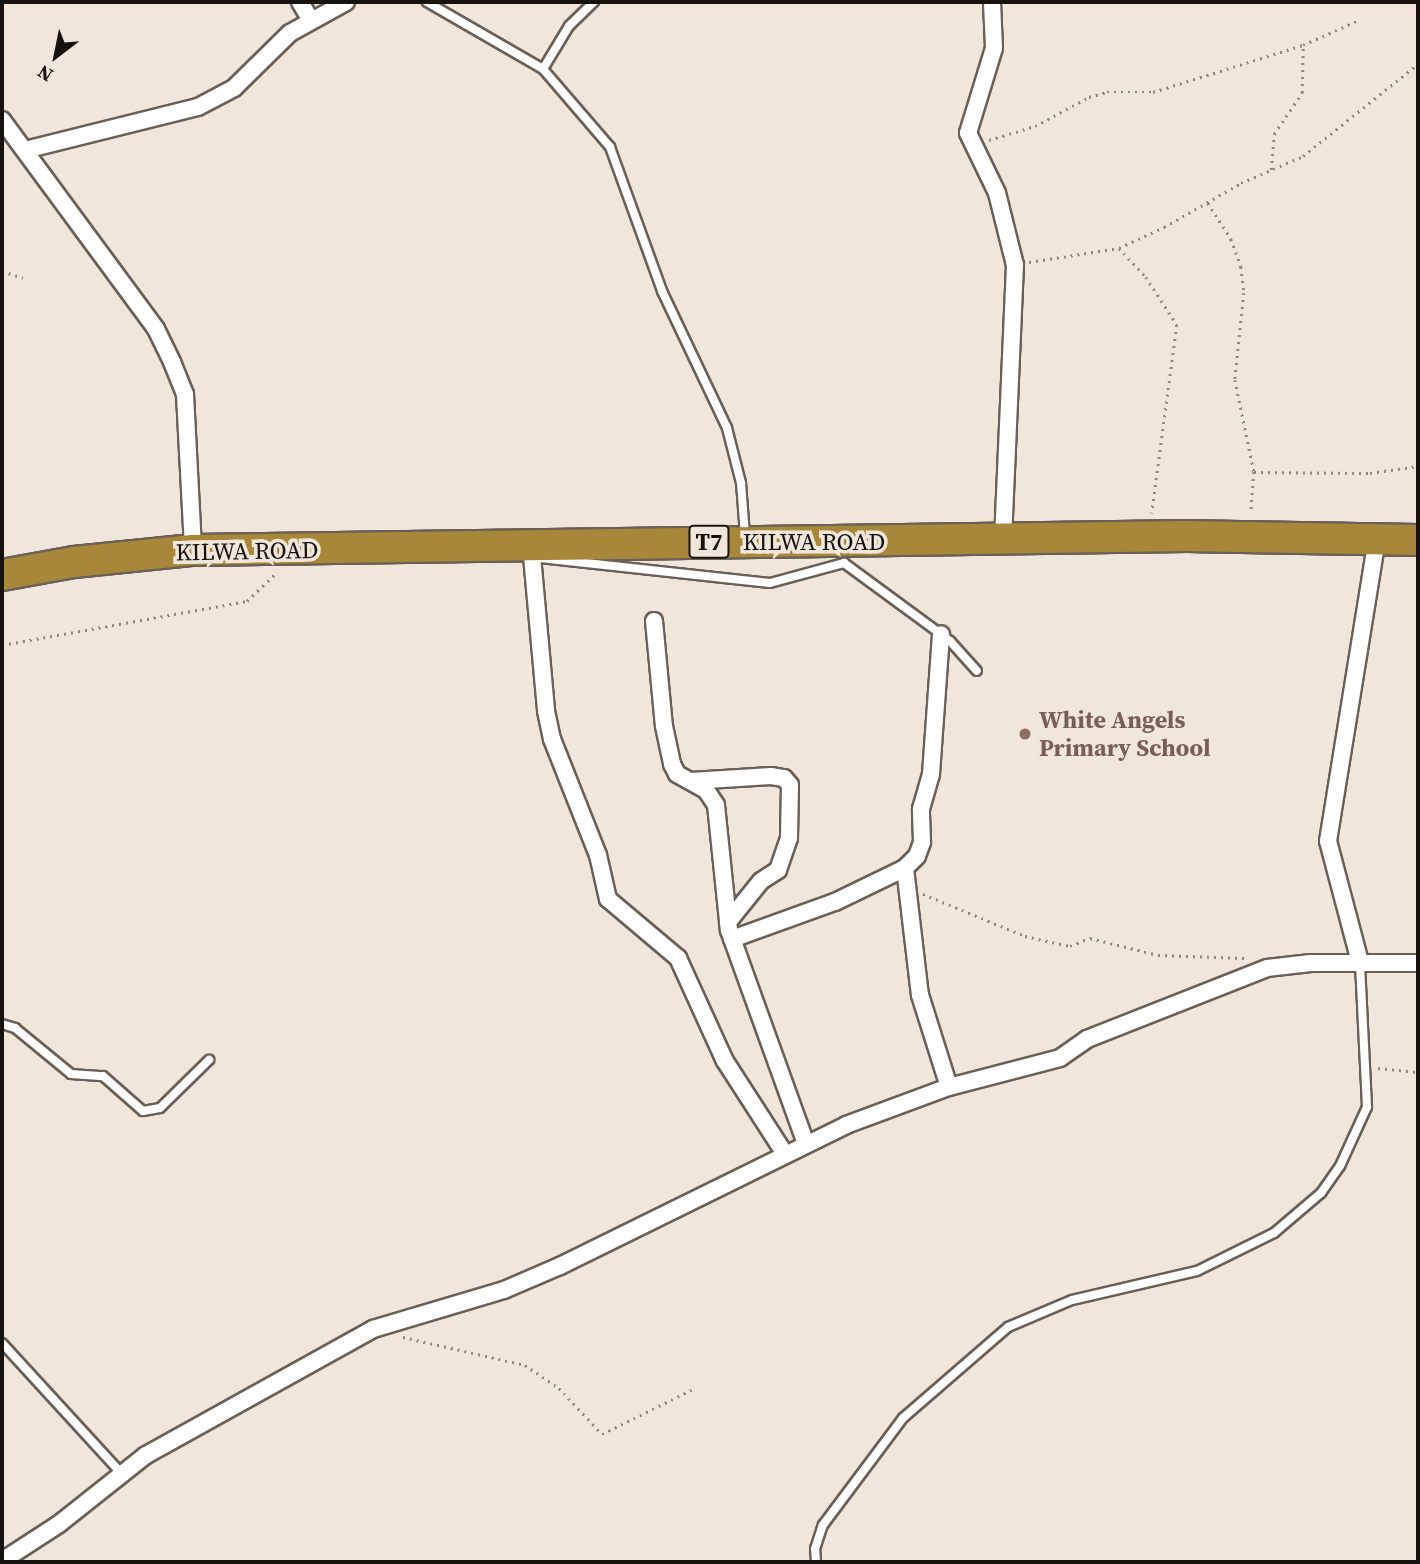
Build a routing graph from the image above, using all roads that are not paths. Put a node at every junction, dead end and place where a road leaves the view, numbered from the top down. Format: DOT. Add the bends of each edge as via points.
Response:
graph roads {
  1 [pos="300,2"];
  2 [pos="346,2"];
  3 [pos="427,2"];
  4 [pos="594,2"];
  5 [pos="992,2"];
  6 [pos="311,20"];
  7 [pos="543,69"];
  8 [pos="2,120"];
  9 [pos="25,149"];
  10 [pos="1377,540"];
  11 [pos="1418,540"];
  12 [pos="745,541"];
  13 [pos="1003,541"];
  14 [pos="193,550"];
  15 [pos="530,551"];
  16 [pos="2,575"];
  17 [pos="654,621"];
  18 [pos="941,634"];
  19 [pos="977,671"];
  20 [pos="691,781"];
  21 [pos="905,868"];
  22 [pos="728,922"];
  23 [pos="732,939"];
  24 [pos="1360,962"];
  25 [pos="1418,963"];
  26 [pos="2,1024"];
  27 [pos="209,1060"];
  28 [pos="949,1087"];
  29 [pos="806,1144"];
  30 [pos="785,1154"];
  31 [pos="2,1343"];
  32 [pos="122,1474"];
  33 [pos="2,1561"];
  34 [pos="816,1562"];
  1 -- 6 [label="street"];
  2 -- 6 [label="street"];
  3 -- 7 [label="lane"];
  4 -- 7 [label="lane" via="569,26"];
  5 -- 13 [label="street" via="994,48 968,125 1006,217 1014,265"];
  6 -- 9 [label="street" via="290,33 234,88 198,107"];
  7 -- 12 [label="lane" via="615,156 663,291 727,428 741,483"];
  8 -- 9 [label="street"];
  9 -- 14 [label="street" via="156,329 172,362 184,395"];
  10 -- 11 [label="highway, KILWA ROAD / T7"];
  10 -- 13 [label="highway, KILWA ROAD / T7" via="1149,537"];
  10 -- 24 [label="street" via="1328,841"];
  12 -- 13 [label="highway, KILWA ROAD / T7"];
  12 -- 15 [label="highway, KILWA ROAD / T7"];
  14 -- 15 [label="highway, KILWA ROAD / T7"];
  14 -- 16 [label="highway, KILWA ROAD / T7" via="74,562"];
  15 -- 18 [label="lane" via="770,583 844,563"];
  15 -- 30 [label="street" via="537,656 552,739 598,855 608,899 678,958 725,1060"];
  17 -- 20 [label="street" via="672,764 677,774"];
  18 -- 19 [label="lane"];
  18 -- 21 [label="street" via="931,774 921,809 922,842"];
  20 -- 22 [label="street" via="706,790 716,806"];
  20 -- 22 [label="street" via="771,776 784,778 790,785 789,838 778,870 761,881"];
  21 -- 23 [label="street" via="799,917"];
  21 -- 28 [label="street" via="920,995"];
  22 -- 23 [label="street"];
  23 -- 29 [label="street"];
  24 -- 25 [label="street"];
  24 -- 28 [label="street" via="1290,964 1152,1012 1087,1039 1060,1058"];
  24 -- 34 [label="lane" via="1367,1107 1340,1166 1321,1194 1289,1223 1197,1271 1072,1300 1008,1327 903,1418 823,1525"];
  26 -- 27 [label="lane" via="15,1028 70,1073 103,1076 143,1111 160,1108"];
  28 -- 29 [label="street"];
  29 -- 30 [label="street"];
  30 -- 32 [label="street" via="560,1266 503,1290 373,1328 146,1455"];
  31 -- 32 [label="lane"];
  32 -- 33 [label="street" via="59,1524"];
}
